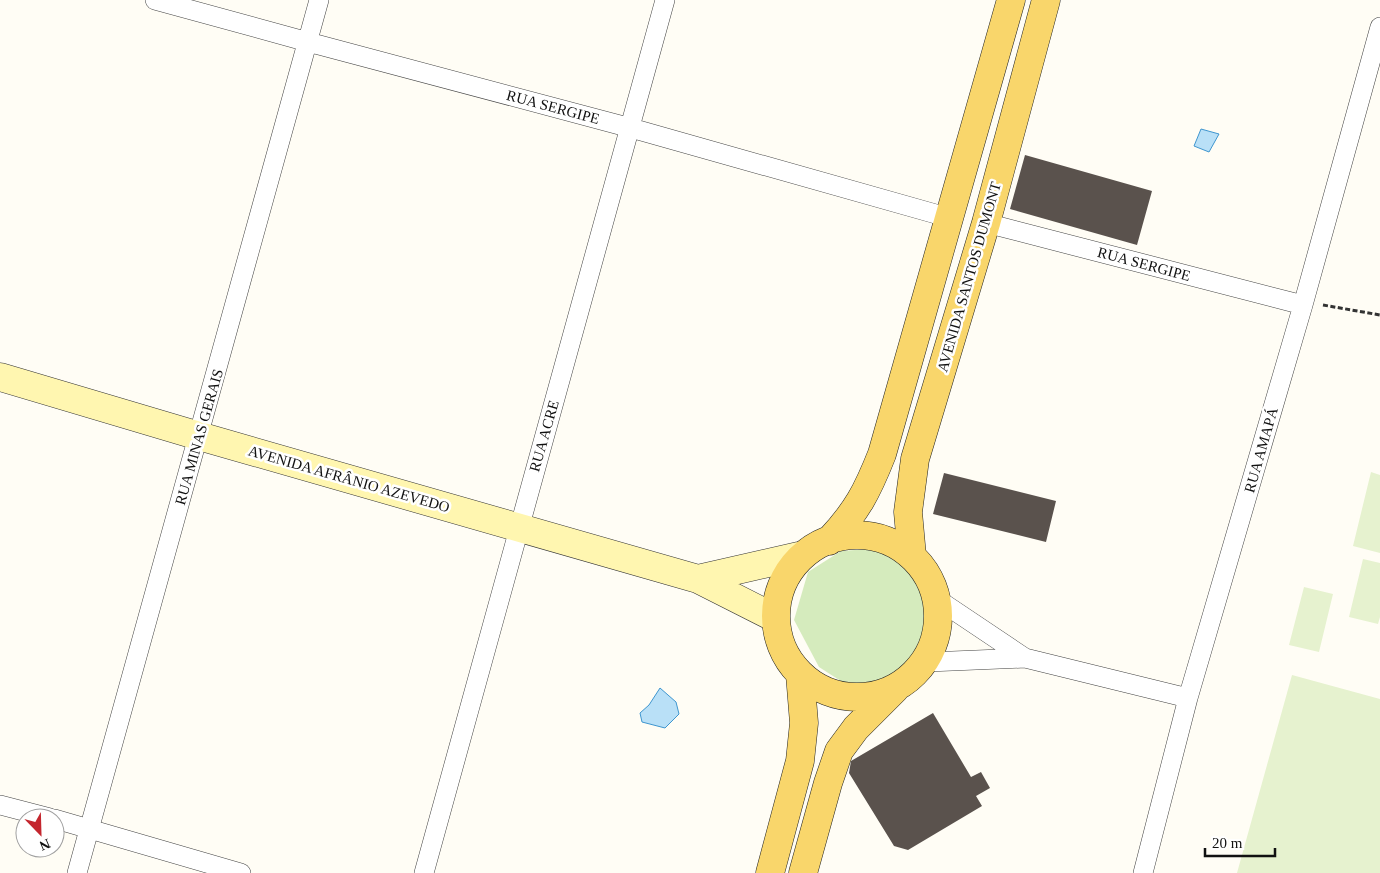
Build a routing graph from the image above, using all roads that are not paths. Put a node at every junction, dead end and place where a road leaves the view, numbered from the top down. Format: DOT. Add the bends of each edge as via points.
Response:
graph roads {
  1 [pos="156,0"];
  2 [pos="319,0"];
  3 [pos="665,0"];
  4 [pos="1011,0"];
  5 [pos="1046,0"];
  6 [pos="1380,27"];
  7 [pos="308,42"];
  8 [pos="631,128"];
  9 [pos="950,218"];
  10 [pos="986,223"];
  11 [pos="1303,306"];
  12 [pos="0,377"];
  13 [pos="199,436"];
  14 [pos="519,527"];
  15 [pos="829,540"];
  16 [pos="799,556"];
  17 [pos="912,556"];
  18 [pos="698,579"];
  19 [pos="940,602"];
  20 [pos="776,618"];
  21 [pos="1025,658"];
  22 [pos="928,662"];
  23 [pos="800,674"];
  24 [pos="895,688"];
  25 [pos="1188,698"];
  26 [pos="0,805"];
  27 [pos="15,809"];
  28 [pos="65,822"];
  29 [pos="89,828"];
  30 [pos="77,873"];
  31 [pos="241,873"];
  32 [pos="424,873"];
  33 [pos="770,873"];
  34 [pos="803,873"];
  35 [pos="1143,873"];
  1 -- 7 [label="street, RUA SERGIPE"];
  2 -- 7 [label="street, RUA MINAS GERAIS"];
  3 -- 8 [label="street, RUA ACRE"];
  4 -- 9 [label="main road"];
  5 -- 10 [label="main road, AVENIDA SANTOS DUMONT"];
  6 -- 11 [label="street, RUA AMAPÁ"];
  7 -- 8 [label="street, RUA SERGIPE"];
  7 -- 13 [label="street, RUA MINAS GERAIS"];
  8 -- 9 [label="street, RUA SERGIPE"];
  8 -- 14 [label="street, RUA ACRE"];
  9 -- 15 [label="main road" via="882,454 858,506"];
  10 -- 11 [label="street, RUA SERGIPE"];
  10 -- 17 [label="main road, AVENIDA SANTOS DUMONT" via="915,459 908,512"];
  11 -- 25 [label="street, RUA AMAPÁ"];
  12 -- 13 [label="street, AVENIDA AFRÂNIO AZEVEDO"];
  13 -- 14 [label="street, AVENIDA AFRÂNIO AZEVEDO"];
  13 -- 29 [label="street, RUA MINAS GERAIS"];
  14 -- 18 [label="street, AVENIDA AFRÂNIO AZEVEDO"];
  14 -- 32 [label="street, RUA ACRE"];
  15 -- 16 [label="main road"];
  15 -- 17 [label="main road" via="850,536 873,537 894,544"];
  16 -- 18 [label="street, AVENIDA AFRÂNIO AZEVEDO"];
  16 -- 20 [label="main road" via="780,590"];
  17 -- 19 [label="main road" via="929,578"];
  18 -- 20 [label="street, AVENIDA AFRÂNIO AZEVEDO"];
  19 -- 21 [label="street"];
  19 -- 22 [label="main road" via="937,630"];
  20 -- 23 [label="main road" via="778,636 786,656"];
  21 -- 22 [label="street"];
  21 -- 25 [label="street"];
  22 -- 24 [label="main road"];
  23 -- 24 [label="main road" via="820,689 845,697 871,697"];
  23 -- 33 [label="main road" via="804,723 800,761"];
  24 -- 34 [label="main road" via="856,728 840,751"];
  25 -- 35 [label="street, RUA AMAPÁ"];
  26 -- 27 [label="street"];
  28 -- 29 [label="street"];
  29 -- 30 [label="street, RUA MINAS GERAIS"];
  29 -- 31 [label="street"];
}
